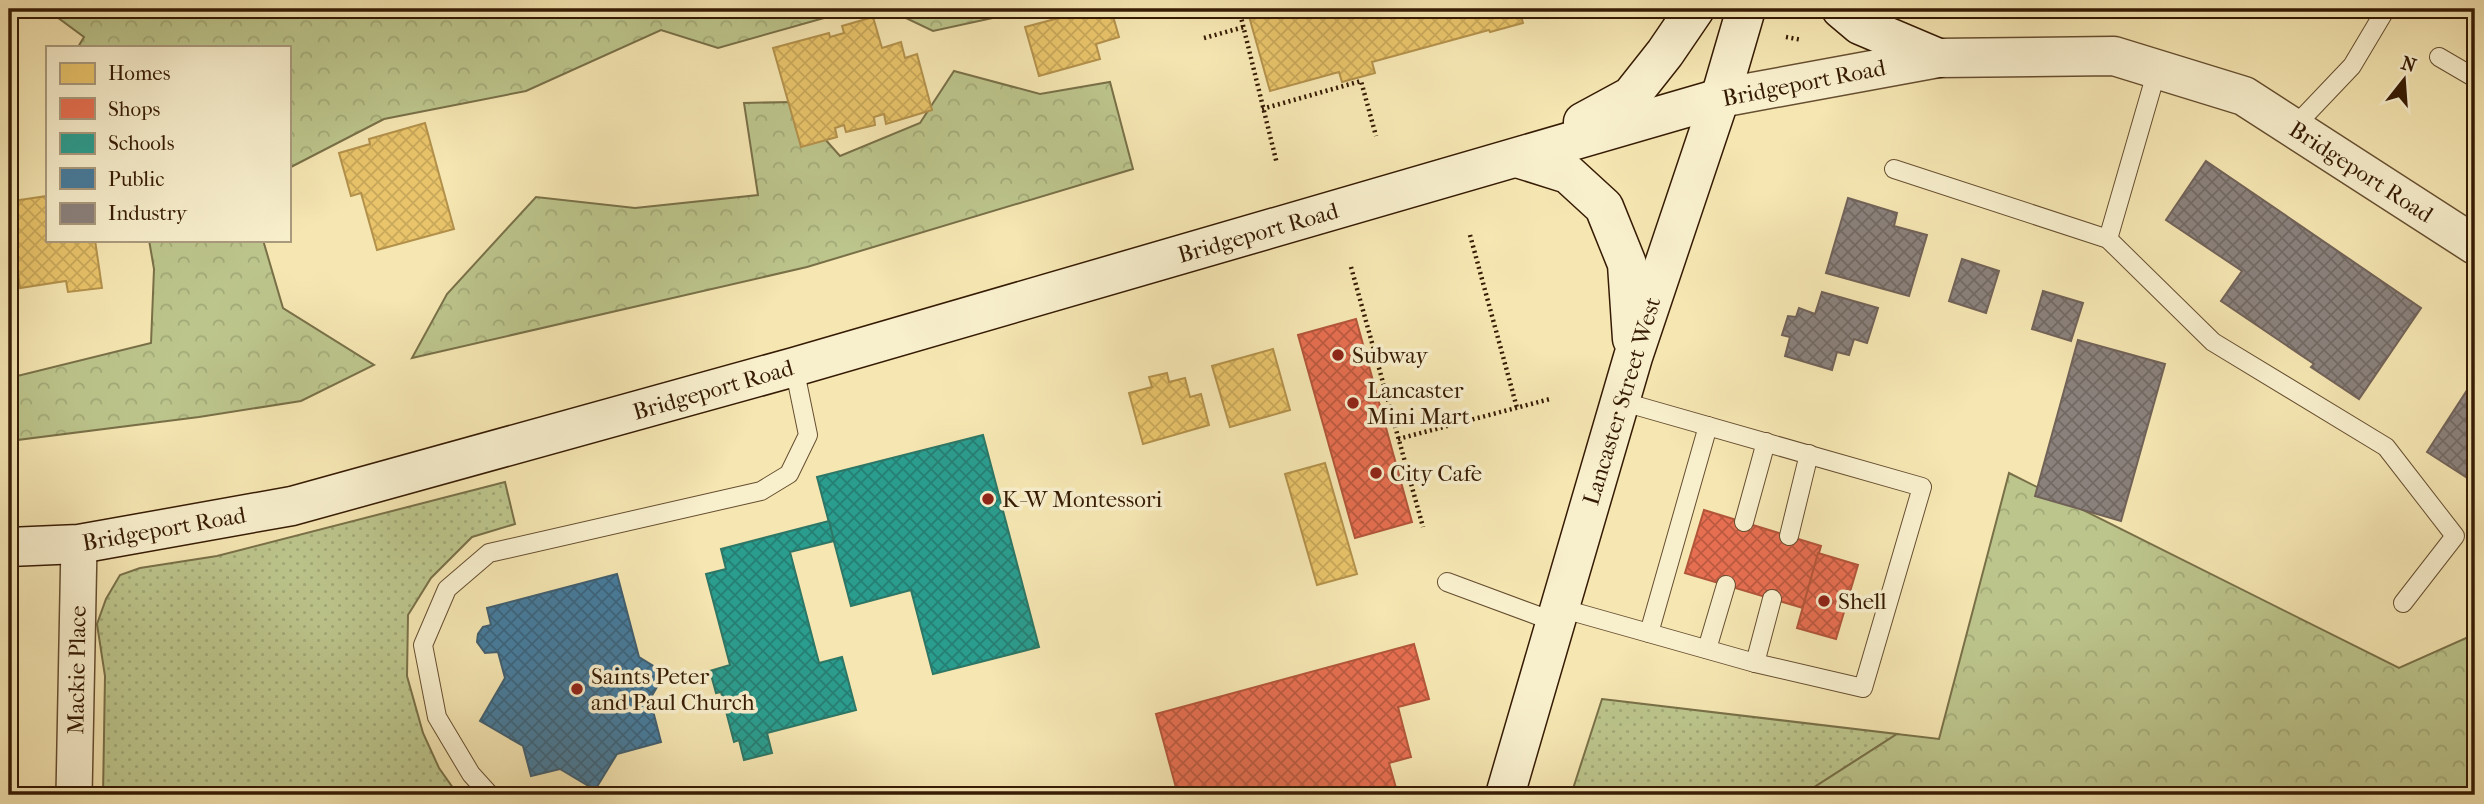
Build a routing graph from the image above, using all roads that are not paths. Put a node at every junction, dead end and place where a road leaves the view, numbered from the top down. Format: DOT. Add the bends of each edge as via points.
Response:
graph roads {
  1 [pos="1695,9"];
  2 [pos="1746,9"];
  3 [pos="1840,9"];
  4 [pos="2386,9"];
  5 [pos="2439,57"];
  6 [pos="1938,58"];
  7 [pos="2157,70"];
  8 [pos="2475,78"];
  9 [pos="1720,99"];
  10 [pos="2293,128"];
  11 [pos="1517,158"];
  12 [pos="1894,169"];
  13 [pos="2108,239"];
  14 [pos="2475,245"];
  15 [pos="1633,357"];
  16 [pos="794,367"];
  17 [pos="1620,401"];
  18 [pos="1708,426"];
  19 [pos="1766,442"];
  20 [pos="1809,454"];
  21 [pos="1744,522"];
  22 [pos="1788,536"];
  23 [pos="79,544"];
  24 [pos="9,547"];
  25 [pos="1447,582"];
  26 [pos="1726,585"];
  27 [pos="1772,599"];
  28 [pos="2403,603"];
  29 [pos="1558,615"];
  30 [pos="1649,633"];
  31 [pos="1707,649"];
  32 [pos="1755,663"];
  33 [pos="74,795"];
  34 [pos="490,795"];
  35 [pos="1505,795"];
  1 -- 11 [label="main road" via="1631,96"];
  2 -- 9 [label="main road, Lancaster Street West"];
  3 -- 6 [label="main road" via="1860,25"];
  4 -- 10 [label="lane" via="2352,66"];
  5 -- 8 [label="lane"];
  6 -- 7 [label="main road, Bridgeport Road" via="2114,56"];
  6 -- 9 [label="main road, Bridgeport Road"];
  7 -- 10 [label="main road, Bridgeport Road" via="2244,96"];
  7 -- 13 [label="lane"];
  9 -- 11 [label="main road, Bridgeport Road"];
  9 -- 15 [label="main road, Lancaster Street West"];
  10 -- 14 [label="main road, Bridgeport Road"];
  11 -- 15 [label="main road" via="1568,174 1604,207 1627,264"];
  11 -- 16 [label="main road, Bridgeport Road"];
  12 -- 13 [label="lane"];
  13 -- 28 [label="lane" via="2213,342 2386,447 2455,537"];
  15 -- 17 [label="main road, Lancaster Street West"];
  16 -- 23 [label="main road, Bridgeport Road" via="292,506"];
  16 -- 34 [label="lane" via="808,435 789,474 761,491 489,553 447,589 424,645 437,717 471,774"];
  17 -- 18 [label="lane"];
  17 -- 29 [label="main road, Lancaster Street West"];
  18 -- 19 [label="lane"];
  18 -- 30 [label="lane"];
  19 -- 20 [label="lane"];
  19 -- 21 [label="lane"];
  20 -- 22 [label="lane"];
  20 -- 32 [label="lane" via="1922,487 1863,688"];
  23 -- 24 [label="main road, Bridgeport Road"];
  23 -- 33 [label="street, Mackie Place"];
  25 -- 29 [label="lane"];
  26 -- 31 [label="lane"];
  27 -- 32 [label="lane"];
  29 -- 30 [label="lane"];
  29 -- 35 [label="main road, Lancaster Street West"];
  30 -- 31 [label="lane"];
  31 -- 32 [label="lane"];
}
